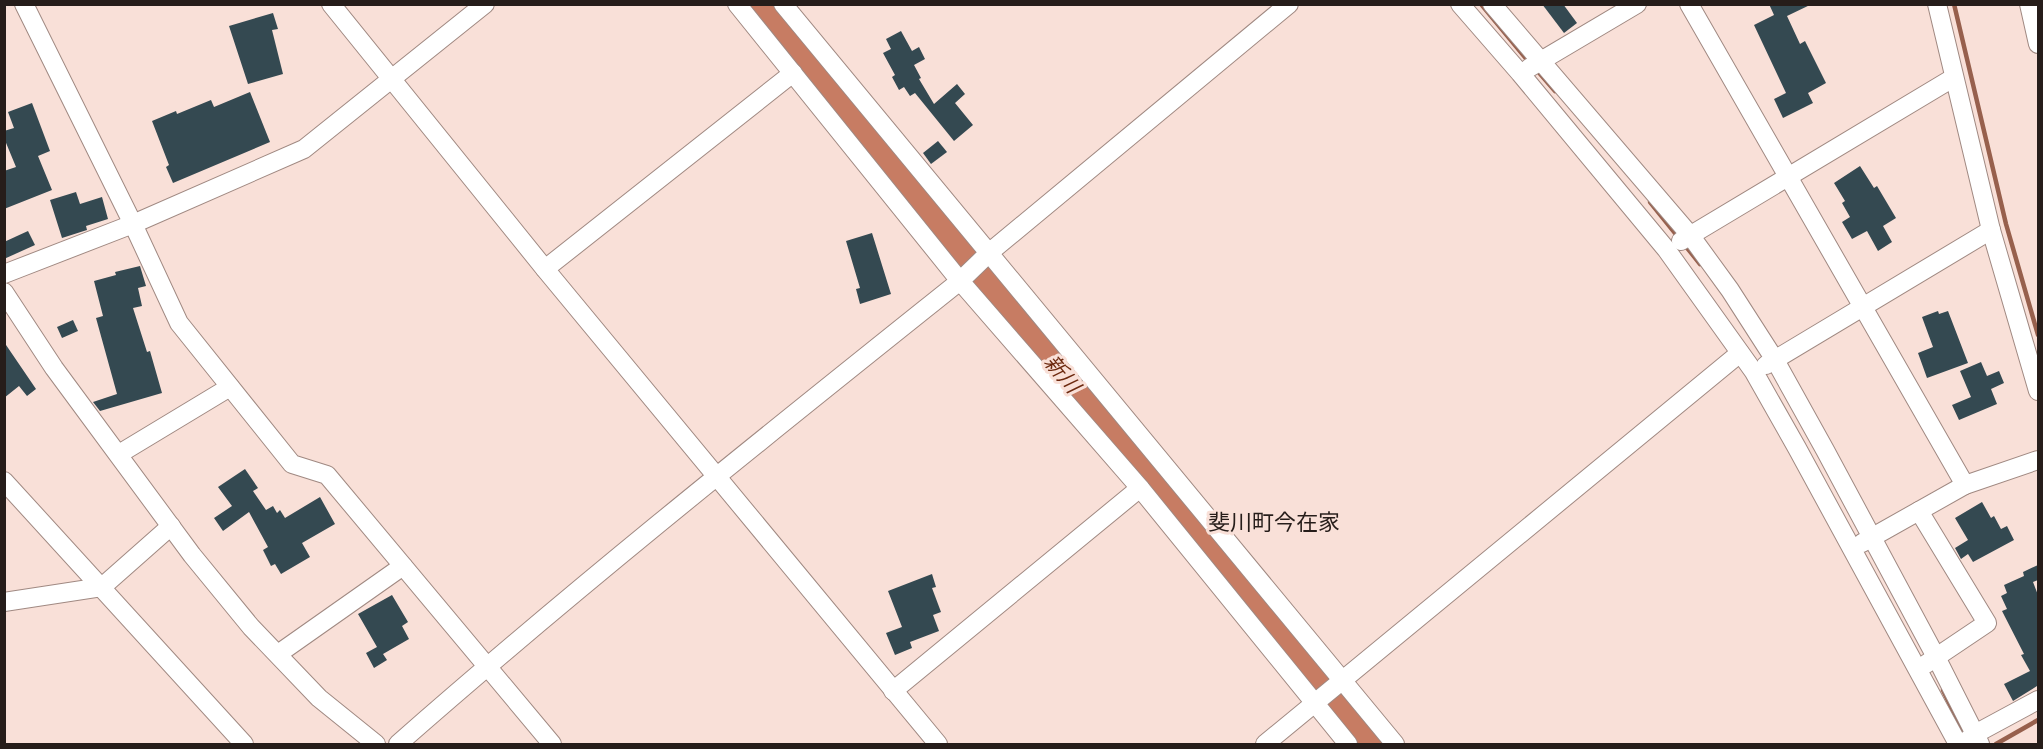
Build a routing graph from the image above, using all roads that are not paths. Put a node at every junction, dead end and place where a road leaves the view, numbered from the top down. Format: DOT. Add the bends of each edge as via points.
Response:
graph roads {
  1 [pos="24,4"];
  2 [pos="331,4"];
  3 [pos="485,4"];
  4 [pos="737,4"];
  5 [pos="783,4"];
  6 [pos="1289,4"];
  7 [pos="1460,4"];
  8 [pos="1492,4"];
  9 [pos="1637,4"];
  10 [pos="1689,4"];
  11 [pos="1937,4"];
  12 [pos="2029,4"];
  13 [pos="2038,44"];
  14 [pos="1540,62"];
  15 [pos="793,73"];
  16 [pos="1520,73"];
  17 [pos="1953,78"];
  18 [pos="393,80"];
  19 [pos="1789,177"];
  20 [pos="133,224"];
  21 [pos="1991,230"];
  22 [pos="1690,235"];
  23 [pos="1666,249"];
  24 [pos="985,256"];
  25 [pos="545,269"];
  26 [pos="4,274"];
  27 [pos="960,281"];
  28 [pos="4,292"];
  29 [pos="1864,307"];
  30 [pos="1740,353"];
  31 [pos="1775,360"];
  32 [pos="1754,372"];
  33 [pos="230,387"];
  34 [pos="2038,391"];
  35 [pos="119,454"];
  36 [pos="2038,460"];
  37 [pos="716,476"];
  38 [pos="4,481"];
  39 [pos="1965,485"];
  40 [pos="1140,488"];
  41 [pos="1919,511"];
  42 [pos="171,525"];
  43 [pos="1872,537"];
  44 [pos="1851,549"];
  45 [pos="403,566"];
  46 [pos="102,587"];
  47 [pos="4,602"];
  48 [pos="278,654"];
  49 [pos="1936,657"];
  50 [pos="487,666"];
  51 [pos="1917,669"];
  52 [pos="1339,684"];
  53 [pos="893,691"];
  54 [pos="2038,700"];
  55 [pos="1314,705"];
  56 [pos="1968,742"];
  57 [pos="244,744"];
  58 [pos="376,744"];
  59 [pos="398,744"];
  60 [pos="552,744"];
  61 [pos="938,744"];
  62 [pos="1265,744"];
  63 [pos="1348,744"];
  64 [pos="1395,744"];
  1 -- 20 [label="street"];
  2 -- 18 [label="street"];
  3 -- 18 [label="street"];
  4 -- 15 [label="street"];
  5 -- 24 [label="street"];
  6 -- 24 [label="street"];
  7 -- 16 [label="street"];
  8 -- 14 [label="street"];
  9 -- 14 [label="street"];
  10 -- 19 [label="street"];
  11 -- 17 [label="street"];
  12 -- 13 [label="street"];
  14 -- 16 [label="street"];
  14 -- 22 [label="street"];
  15 -- 25 [label="street"];
  15 -- 27 [label="street"];
  16 -- 23 [label="street"];
  17 -- 19 [label="street"];
  17 -- 21 [label="street"];
  18 -- 20 [label="street" via="304,149"];
  18 -- 25 [label="street"];
  19 -- 22 [label="street"];
  19 -- 29 [label="street"];
  20 -- 26 [label="street"];
  20 -- 33 [label="street" via="179,323"];
  21 -- 29 [label="street"];
  21 -- 34 [label="street"];
  22 -- 23 [label="street"];
  22 -- 31 [label="street"];
  23 -- 30 [label="street"];
  24 -- 27 [label="street"];
  24 -- 52 [label="street"];
  25 -- 37 [label="street"];
  27 -- 37 [label="street"];
  27 -- 40 [label="street"];
  28 -- 35 [label="street" via="54,368"];
  29 -- 31 [label="street"];
  29 -- 39 [label="street"];
  30 -- 32 [label="street"];
  30 -- 52 [label="street"];
  31 -- 32 [label="street"];
  31 -- 43 [label="street"];
  32 -- 44 [label="street"];
  33 -- 35 [label="street"];
  33 -- 45 [label="street" via="292,464 327,475"];
  35 -- 42 [label="street"];
  36 -- 39 [label="street"];
  37 -- 50 [label="street"];
  37 -- 53 [label="street"];
  38 -- 46 [label="street"];
  39 -- 41 [label="street"];
  40 -- 53 [label="street"];
  40 -- 55 [label="street"];
  41 -- 43 [label="street"];
  41 -- 49 [label="street" via="1987,623"];
  42 -- 46 [label="street"];
  42 -- 48 [label="street" via="251,627"];
  43 -- 44 [label="street"];
  43 -- 49 [label="street"];
  44 -- 51 [label="street"];
  45 -- 48 [label="street"];
  45 -- 50 [label="street"];
  46 -- 47 [label="street"];
  46 -- 57 [label="street"];
  48 -- 58 [label="street" via="319,698"];
  49 -- 51 [label="street"];
  49 -- 56 [label="street"];
  50 -- 59 [label="street"];
  50 -- 60 [label="street"];
  51 -- 56 [label="street"];
  52 -- 55 [label="street"];
  52 -- 64 [label="street"];
  53 -- 61 [label="street"];
  54 -- 56 [label="street"];
  55 -- 62 [label="street"];
  55 -- 63 [label="street"];
}
